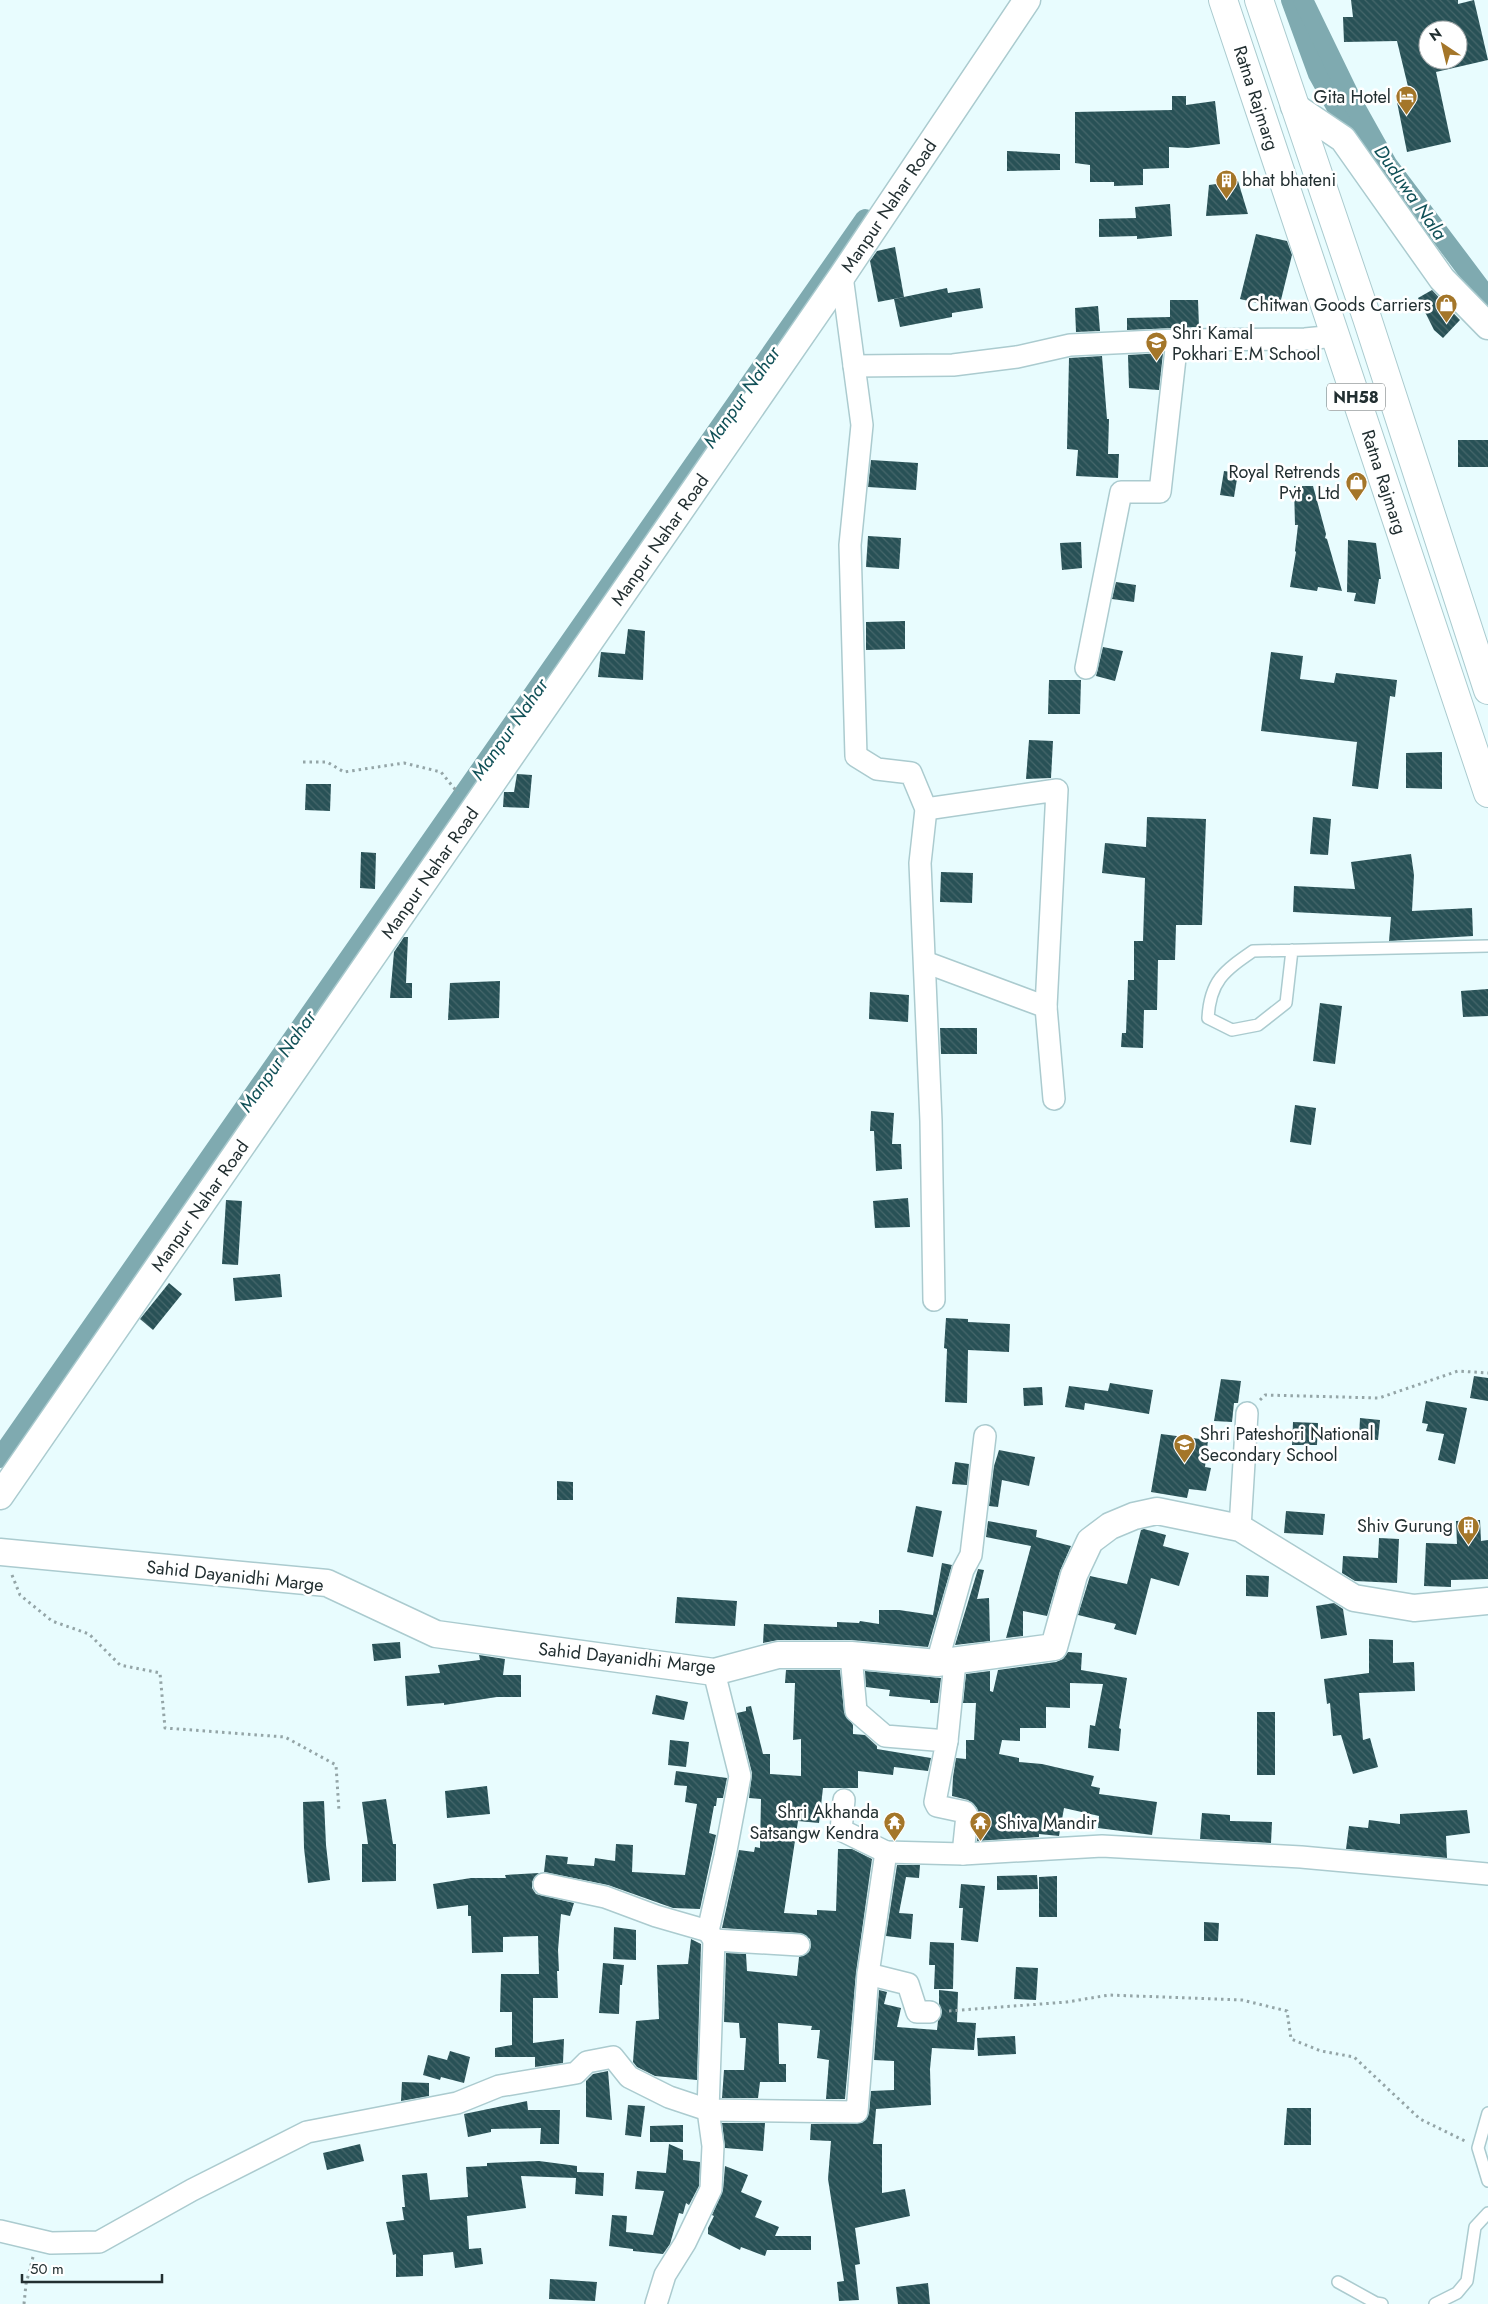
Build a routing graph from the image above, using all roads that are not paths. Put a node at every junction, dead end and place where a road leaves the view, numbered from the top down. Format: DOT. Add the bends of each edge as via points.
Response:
graph roads {
  1 [pos="1027,0"];
  2 [pos="1223,0"];
  3 [pos="1259,0"];
  4 [pos="1294,106"];
  5 [pos="842,276"];
  6 [pos="1488,326"];
  7 [pos="1336,336"];
  8 [pos="1177,340"];
  9 [pos="854,366"];
  10 [pos="1086,668"];
  11 [pos="1488,690"];
  12 [pos="1488,793"];
  13 [pos="926,809"];
  14 [pos="1488,946"];
  15 [pos="1292,950"];
  16 [pos="925,962"];
  17 [pos="1046,1007"];
  18 [pos="1054,1099"];
  19 [pos="934,1300"];
  20 [pos="1247,1412"];
  21 [pos="985,1436"];
  22 [pos="0,1496"];
  23 [pos="1240,1528"];
  24 [pos="2,1553"];
  25 [pos="1488,1601"];
  26 [pos="851,1655"];
  27 [pos="946,1663"];
  28 [pos="714,1672"];
  29 [pos="947,1741"];
  30 [pos="844,1800"];
  31 [pos="886,1852"];
  32 [pos="963,1854"];
  33 [pos="1488,1874"];
  34 [pos="544,1884"];
  35 [pos="711,1936"];
  36 [pos="799,1945"];
  37 [pos="868,1974"];
  38 [pos="930,2012"];
  39 [pos="708,2110"];
  40 [pos="1488,2113"];
  41 [pos="1488,2181"];
  42 [pos="1488,2213"];
  43 [pos="0,2231"];
  44 [pos="1338,2282"];
  45 [pos="656,2304"];
  46 [pos="1382,2304"];
  47 [pos="1435,2304"];
  1 -- 5 [label="street, Manpur Nahar Road"];
  2 -- 7 [label="highway, Ratna Rajmarg / NH58"];
  3 -- 4 [label="highway, Ratna Rajmarg / NH58"];
  4 -- 6 [label="street" via="1343,140 1442,279"];
  4 -- 11 [label="highway, Ratna Rajmarg / NH58"];
  5 -- 9 [label="street"];
  5 -- 22 [label="street, Manpur Nahar Road"];
  7 -- 8 [label="street"];
  7 -- 12 [label="highway, Ratna Rajmarg / NH58"];
  8 -- 9 [label="street" via="1070,345 1017,357 953,364"];
  8 -- 10 [label="street" via="1160,492 1121,492"];
  9 -- 13 [label="street" via="862,425 850,545 856,756 877,769 911,773"];
  13 -- 16 [label="street" via="920,863"];
  13 -- 17 [label="street" via="1057,790"];
  14 -- 15 [label="lane"];
  15 -- 15 [label="lane" via="1286,1003 1258,1025 1232,1030 1208,1018 1209,998 1225,970 1252,951"];
  16 -- 17 [label="street"];
  16 -- 19 [label="street"];
  17 -- 18 [label="street"];
  20 -- 23 [label="street"];
  21 -- 27 [label="street" via="971,1555 963,1570"];
  23 -- 25 [label="street, Sahid Dayanidhi Marge" via="1354,1598 1414,1608"];
  23 -- 27 [label="street, Sahid Dayanidhi Marge" via="1157,1511 1110,1526 1090,1541 1074,1575 1054,1647"];
  24 -- 28 [label="street, Sahid Dayanidhi Marge" via="327,1584 436,1634"];
  26 -- 27 [label="street, Sahid Dayanidhi Marge"];
  26 -- 28 [label="street, Sahid Dayanidhi Marge" via="778,1655"];
  26 -- 29 [label="street" via="856,1712 885,1736"];
  27 -- 29 [label="street"];
  28 -- 35 [label="street" via="740,1776"];
  29 -- 32 [label="street" via="936,1802 937,1806 967,1815"];
  30 -- 31 [label="street" via="841,1830"];
  31 -- 32 [label="street"];
  31 -- 37 [label="street"];
  32 -- 33 [label="street" via="1102,1846 1301,1857"];
  34 -- 35 [label="street" via="605,1896"];
  35 -- 36 [label="street"];
  35 -- 39 [label="street"];
  37 -- 38 [label="street" via="908,1984 917,2012"];
  37 -- 39 [label="street" via="857,2112"];
  39 -- 43 [label="street" via="669,2097 629,2077 613,2057 587,2062 576,2073 499,2086 457,2103 307,2132 99,2242 51,2243"];
  39 -- 45 [label="street" via="713,2146 711,2189 685,2243 665,2274"];
  40 -- 41 [label="lane" via="1478,2148"];
  42 -- 47 [label="lane" via="1475,2227 1467,2281 1457,2293"];
  44 -- 46 [label="lane"];
}
